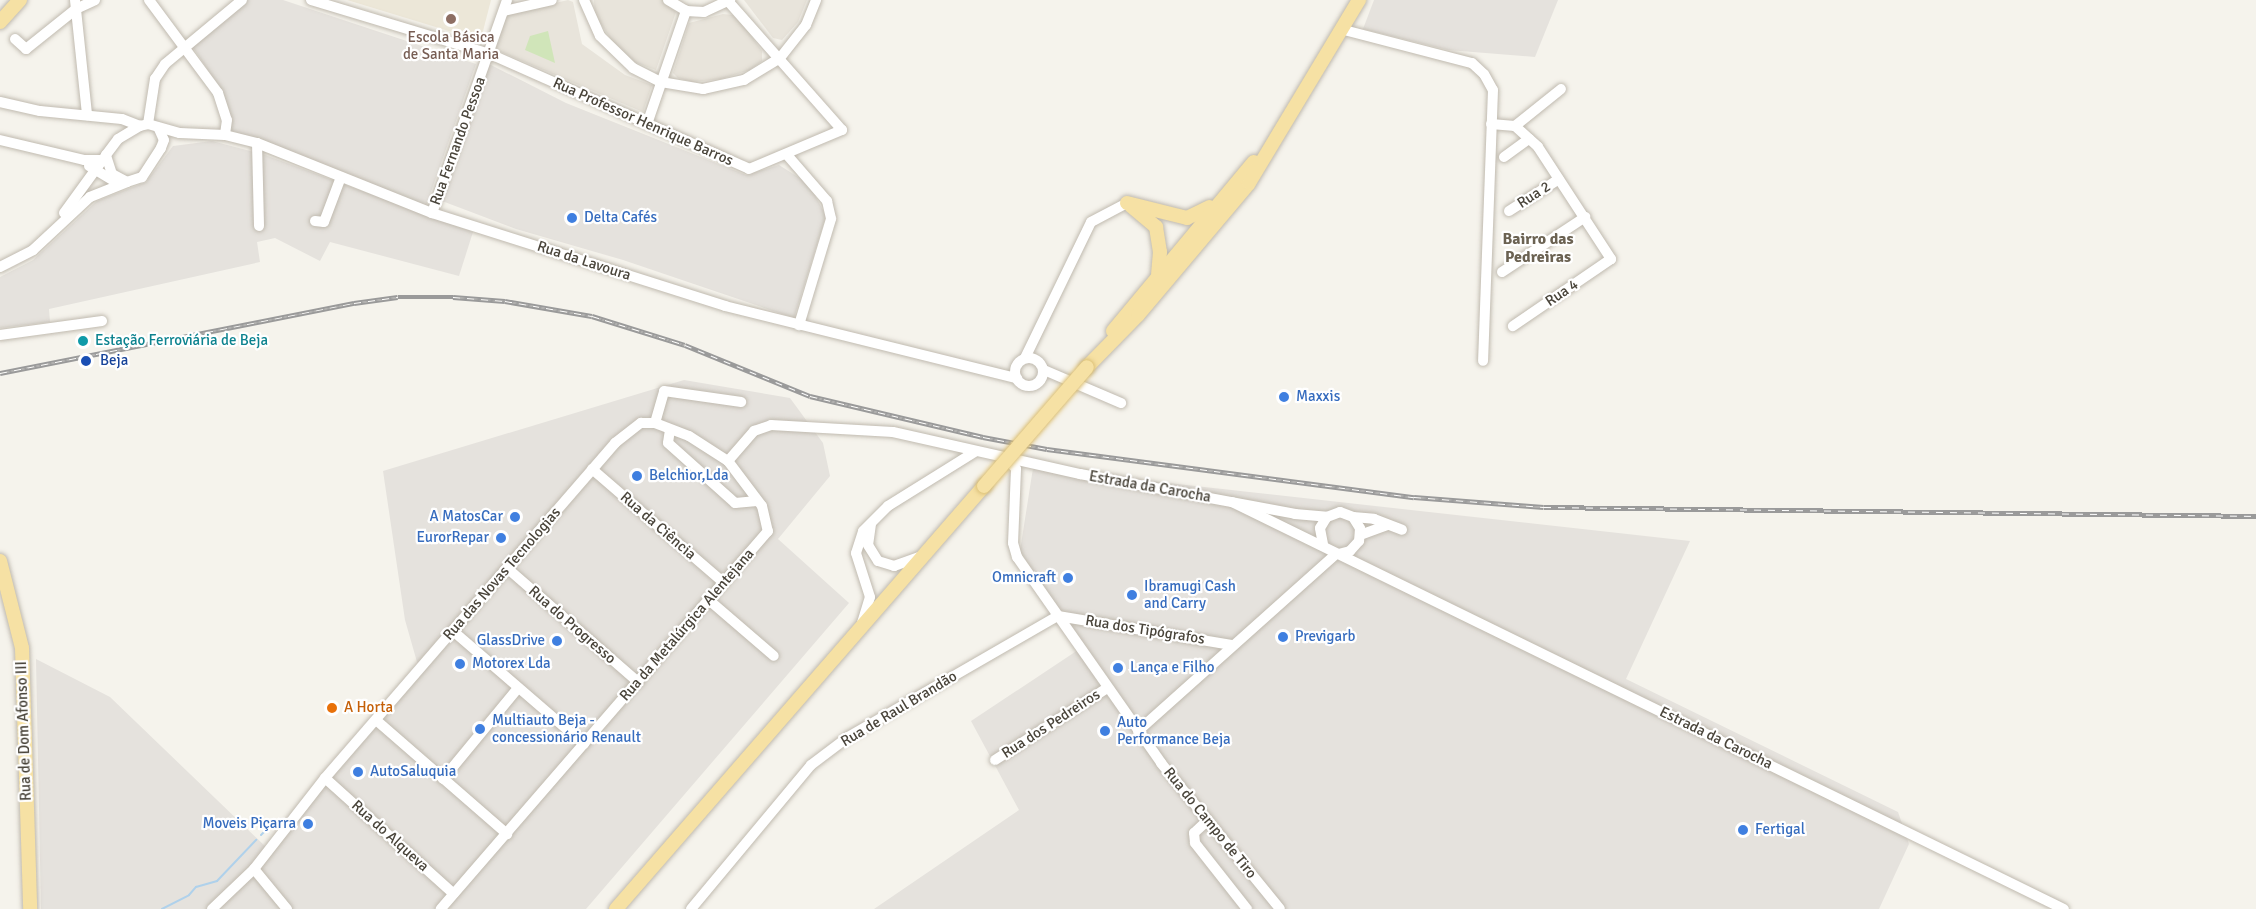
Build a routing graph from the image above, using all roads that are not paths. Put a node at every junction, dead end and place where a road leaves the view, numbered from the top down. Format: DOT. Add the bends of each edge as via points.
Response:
graph roads {
  1 [pos="20,0"];
  2 [pos="95,0"];
  3 [pos="149,0"];
  4 [pos="242,0"];
  5 [pos="313,0"];
  6 [pos="507,0"];
  7 [pos="552,0"];
  8 [pos="584,0"];
  9 [pos="669,0"];
  10 [pos="816,0"];
  11 [pos="1359,0"];
  12 [pos="729,1"];
  13 [pos="75,4"];
  14 [pos="504,11"];
  15 [pos="686,11"];
  16 [pos="0,22"];
  17 [pos="1344,30"];
  18 [pos="15,39"];
  19 [pos="185,45"];
  20 [pos="490,54"];
  21 [pos="780,58"];
  22 [pos="661,82"];
  23 [pos="1560,89"];
  24 [pos="0,102"];
  25 [pos="87,115"];
  26 [pos="122,119"];
  27 [pos="1290,120"];
  28 [pos="647,124"];
  29 [pos="1491,124"];
  30 [pos="144,125"];
  31 [pos="1515,126"];
  32 [pos="159,129"];
  33 [pos="180,133"];
  34 [pos="124,134"];
  35 [pos="225,135"];
  36 [pos="1529,139"];
  37 [pos="0,141"];
  38 [pos="257,143"];
  39 [pos="161,148"];
  40 [pos="788,156"];
  41 [pos="1504,157"];
  42 [pos="104,158"];
  43 [pos="84,160"];
  44 [pos="94,171"];
  45 [pos="341,177"];
  46 [pos="1559,179"];
  47 [pos="123,183"];
  48 [pos="1225,196"];
  49 [pos="1127,203"];
  50 [pos="1509,211"];
  51 [pos="432,213"];
  52 [pos="1166,215"];
  53 [pos="1585,217"];
  54 [pos="315,221"];
  55 [pos="259,226"];
  56 [pos="1156,227"];
  57 [pos="45,240"];
  58 [pos="1191,244"];
  59 [pos="0,267"];
  60 [pos="1502,272"];
  61 [pos="1157,275"];
  62 [pos="102,321"];
  63 [pos="799,325"];
  64 [pos="1513,326"];
  65 [pos="0,335"];
  66 [pos="1037,337"];
  67 [pos="1025,358"];
  68 [pos="1037,360"];
  69 [pos="1483,361"];
  70 [pos="1016,366"];
  71 [pos="1087,367"];
  72 [pos="995,370"];
  73 [pos="1044,370"];
  74 [pos="1017,378"];
  75 [pos="1058,379"];
  76 [pos="1041,381"];
  77 [pos="741,402"];
  78 [pos="1121,403"];
  79 [pos="655,423"];
  80 [pos="670,430"];
  81 [pos="976,451"];
  82 [pos="1005,457"];
  83 [pos="728,461"];
  84 [pos="592,469"];
  85 [pos="757,501"];
  86 [pos="1232,502"];
  87 [pos="1295,514"];
  88 [pos="1327,517"];
  89 [pos="1353,517"];
  90 [pos="872,522"];
  91 [pos="1388,525"];
  92 [pos="1287,528"];
  93 [pos="1402,530"];
  94 [pos="1359,538"];
  95 [pos="1322,542"];
  96 [pos="1338,554"];
  97 [pos="924,555"];
  98 [pos="1321,567"];
  99 [pos="1369,567"];
  100 [pos="1,568"];
  101 [pos="507,568"];
  102 [pos="724,584"];
  103 [pos="710,601"];
  104 [pos="1058,616"];
  105 [pos="860,628"];
  106 [pos="453,631"];
  107 [pos="1232,645"];
  108 [pos="774,656"];
  109 [pos="638,682"];
  110 [pos="518,688"];
  111 [pos="1107,688"];
  112 [pos="376,720"];
  113 [pos="1138,731"];
  114 [pos="584,744"];
  115 [pos="995,760"];
  116 [pos="325,778"];
  117 [pos="443,779"];
  118 [pos="1208,820"];
  119 [pos="507,834"];
  120 [pos="254,869"];
  121 [pos="454,894"];
  122 [pos="28,907"];
  123 [pos="212,909"];
  124 [pos="287,909"];
  125 [pos="441,909"];
  126 [pos="616,909"];
  127 [pos="691,909"];
  128 [pos="1247,909"];
  129 [pos="1280,909"];
  130 [pos="2064,909"];
  1 -- 16 [label="main road"];
  2 -- 13 [label="street"];
  3 -- 19 [label="street"];
  4 -- 19 [label="street"];
  5 -- 20 [label="street, Rua Professor Henrique Barros"];
  6 -- 14 [label="street, Rua Fernando Pessoa"];
  7 -- 14 [label="street"];
  8 -- 22 [label="street" via="610,48 633,68"];
  9 -- 15 [label="street"];
  10 -- 21 [label="street" via="806,25"];
  11 -- 17 [label="main road"];
  12 -- 15 [label="street" via="713,10"];
  12 -- 21 [label="street"];
  13 -- 18 [label="street" via="26,50"];
  13 -- 25 [label="street"];
  14 -- 20 [label="street, Rua Fernando Pessoa"];
  15 -- 22 [label="street"];
  17 -- 27 [label="main road"];
  17 -- 29 [label="street" via="1472,63 1493,90"];
  19 -- 30 [label="street" via="155,79"];
  19 -- 35 [label="street" via="218,93 227,120"];
  20 -- 28 [label="street, Rua Professor Henrique Barros"];
  20 -- 51 [label="street, Rua Fernando Pessoa"];
  21 -- 22 [label="street" via="763,71 724,86 692,88"];
  21 -- 40 [label="street, Rua Professor Henrique Barros" via="842,130"];
  22 -- 28 [label="street"];
  23 -- 31 [label="street"];
  24 -- 25 [label="street"];
  25 -- 26 [label="street"];
  26 -- 30 [label="street"];
  26 -- 34 [label="street"];
  27 -- 48 [label="main road"];
  27 -- 58 [label="main road" via="1249,183"];
  28 -- 40 [label="street, Rua Professor Henrique Barros" via="749,169"];
  29 -- 31 [label="street"];
  29 -- 69 [label="street"];
  30 -- 32 [label="street"];
  30 -- 34 [label="street"];
  31 -- 36 [label="street"];
  32 -- 33 [label="street, Rua da Lavoura"];
  32 -- 39 [label="street" via="164,140"];
  33 -- 35 [label="street, Rua da Lavoura"];
  33 -- 39 [label="street"];
  34 -- 42 [label="street"];
  35 -- 38 [label="street, Rua da Lavoura"];
  36 -- 41 [label="street"];
  36 -- 46 [label="street"];
  37 -- 43 [label="street"];
  38 -- 45 [label="street, Rua da Lavoura"];
  38 -- 55 [label="street"];
  39 -- 47 [label="street" via="142,177"];
  40 -- 63 [label="street" via="827,201 831,219"];
  42 -- 43 [label="street"];
  42 -- 44 [label="street"];
  42 -- 47 [label="street" via="112,174"];
  43 -- 44 [label="street"];
  44 -- 47 [label="street"];
  44 -- 57 [label="street"];
  45 -- 51 [label="street, Rua da Lavoura"];
  45 -- 54 [label="street" via="324,222"];
  46 -- 50 [label="street, Rua 2"];
  46 -- 53 [label="street"];
  47 -- 57 [label="street" via="90,197"];
  48 -- 52 [label="main road" via="1195,215"];
  48 -- 58 [label="main road"];
  49 -- 52 [label="main road"];
  49 -- 56 [label="main road"];
  49 -- 66 [label="street" via="1091,222"];
  51 -- 63 [label="street, Rua da Lavoura" via="725,306"];
  52 -- 58 [label="main road"];
  53 -- 60 [label="street"];
  53 -- 64 [label="street, Rua 4" via="1611,260"];
  56 -- 58 [label="main road" via="1175,244"];
  56 -- 61 [label="main road" via="1160,252"];
  57 -- 59 [label="street"];
  58 -- 61 [label="main road"];
  58 -- 71 [label="main road" via="1172,274"];
  61 -- 71 [label="main road"];
  62 -- 65 [label="street"];
  63 -- 72 [label="street, Rua da Lavoura"];
  66 -- 67 [label="street"];
  66 -- 68 [label="street"];
  67 -- 68 [label="street"];
  67 -- 70 [label="street"];
  68 -- 73 [label="street"];
  70 -- 72 [label="street"];
  70 -- 74 [label="street"];
  71 -- 97 [label="main road, bridge"];
  72 -- 74 [label="street, Rua da Lavoura"];
  73 -- 75 [label="street"];
  73 -- 76 [label="street"];
  74 -- 76 [label="street" via="1030,386"];
  75 -- 76 [label="street"];
  75 -- 78 [label="street"];
  77 -- 79 [label="street" via="664,391"];
  79 -- 80 [label="street"];
  79 -- 84 [label="street, Rua das Novas Tecnologias" via="641,423"];
  80 -- 83 [label="street" via="689,436"];
  80 -- 85 [label="street" via="668,443 735,503"];
  81 -- 82 [label="street, Estrada da Carocha"];
  81 -- 83 [label="street, Estrada da Carocha" via="901,434 771,425 754,431"];
  81 -- 90 [label="street" via="888,506"];
  82 -- 86 [label="street, Estrada da Carocha"];
  82 -- 104 [label="street, Rua do Campo de Tiro" via="1017,468 1014,550"];
  83 -- 85 [label="street"];
  84 -- 101 [label="street, Rua das Novas Tecnologias"];
  84 -- 102 [label="street, Rua da Ciência"];
  85 -- 102 [label="street, Rua da Metalúrgica Alentejana" via="768,531"];
  86 -- 87 [label="street, Estrada da Carocha"];
  86 -- 92 [label="street"];
  87 -- 88 [label="street, Estrada da Carocha"];
  87 -- 92 [label="street"];
  87 -- 95 [label="street"];
  88 -- 89 [label="street" via="1340,512"];
  88 -- 95 [label="street"];
  89 -- 91 [label="street"];
  89 -- 94 [label="street"];
  90 -- 97 [label="street" via="868,545 878,561 894,566"];
  90 -- 105 [label="street" via="857,543 870,597"];
  91 -- 93 [label="street"];
  91 -- 94 [label="street"];
  92 -- 95 [label="street"];
  94 -- 96 [label="street" via="1350,551"];
  94 -- 99 [label="street"];
  95 -- 96 [label="street"];
  95 -- 98 [label="street"];
  96 -- 98 [label="street"];
  96 -- 99 [label="street, Estrada da Carocha"];
  97 -- 105 [label="main road"];
  98 -- 107 [label="street"];
  99 -- 130 [label="street, Estrada da Carocha"];
  100 -- 122 [label="main road, Rua de Dom Afonso III" via="22,648"];
  101 -- 106 [label="street, Rua das Novas Tecnologias"];
  101 -- 109 [label="street, Rua do Progresso"];
  102 -- 103 [label="street, Rua da Metalúrgica Alentejana"];
  103 -- 108 [label="street"];
  103 -- 109 [label="street, Rua da Metalúrgica Alentejana"];
  104 -- 107 [label="street, Rua dos Tipógrafos"];
  104 -- 111 [label="street, Rua do Campo de Tiro"];
  104 -- 127 [label="street, Rua de Raul Brandão" via="848,737 811,765"];
  105 -- 126 [label="main road"];
  106 -- 110 [label="street"];
  106 -- 112 [label="street, Rua das Novas Tecnologias"];
  107 -- 113 [label="street"];
  109 -- 114 [label="street, Rua da Metalúrgica Alentejana"];
  110 -- 114 [label="street"];
  110 -- 117 [label="street"];
  111 -- 113 [label="street, Rua do Campo de Tiro"];
  111 -- 115 [label="street, Rua dos Pedreiros"];
  112 -- 116 [label="street, Rua das Novas Tecnologias"];
  112 -- 117 [label="street"];
  113 -- 118 [label="street, Rua do Campo de Tiro"];
  114 -- 119 [label="street, Rua da Metalúrgica Alentejana"];
  116 -- 120 [label="street, Rua das Novas Tecnologias"];
  116 -- 121 [label="street, Rua do Alqueva"];
  117 -- 119 [label="street"];
  118 -- 128 [label="street" via="1194,833 1195,843"];
  118 -- 129 [label="street, Rua do Campo de Tiro"];
  119 -- 121 [label="street, Rua da Metalúrgica Alentejana"];
  120 -- 123 [label="street, Rua das Novas Tecnologias"];
  120 -- 124 [label="street"];
  121 -- 125 [label="street, Rua da Metalúrgica Alentejana"];
}
